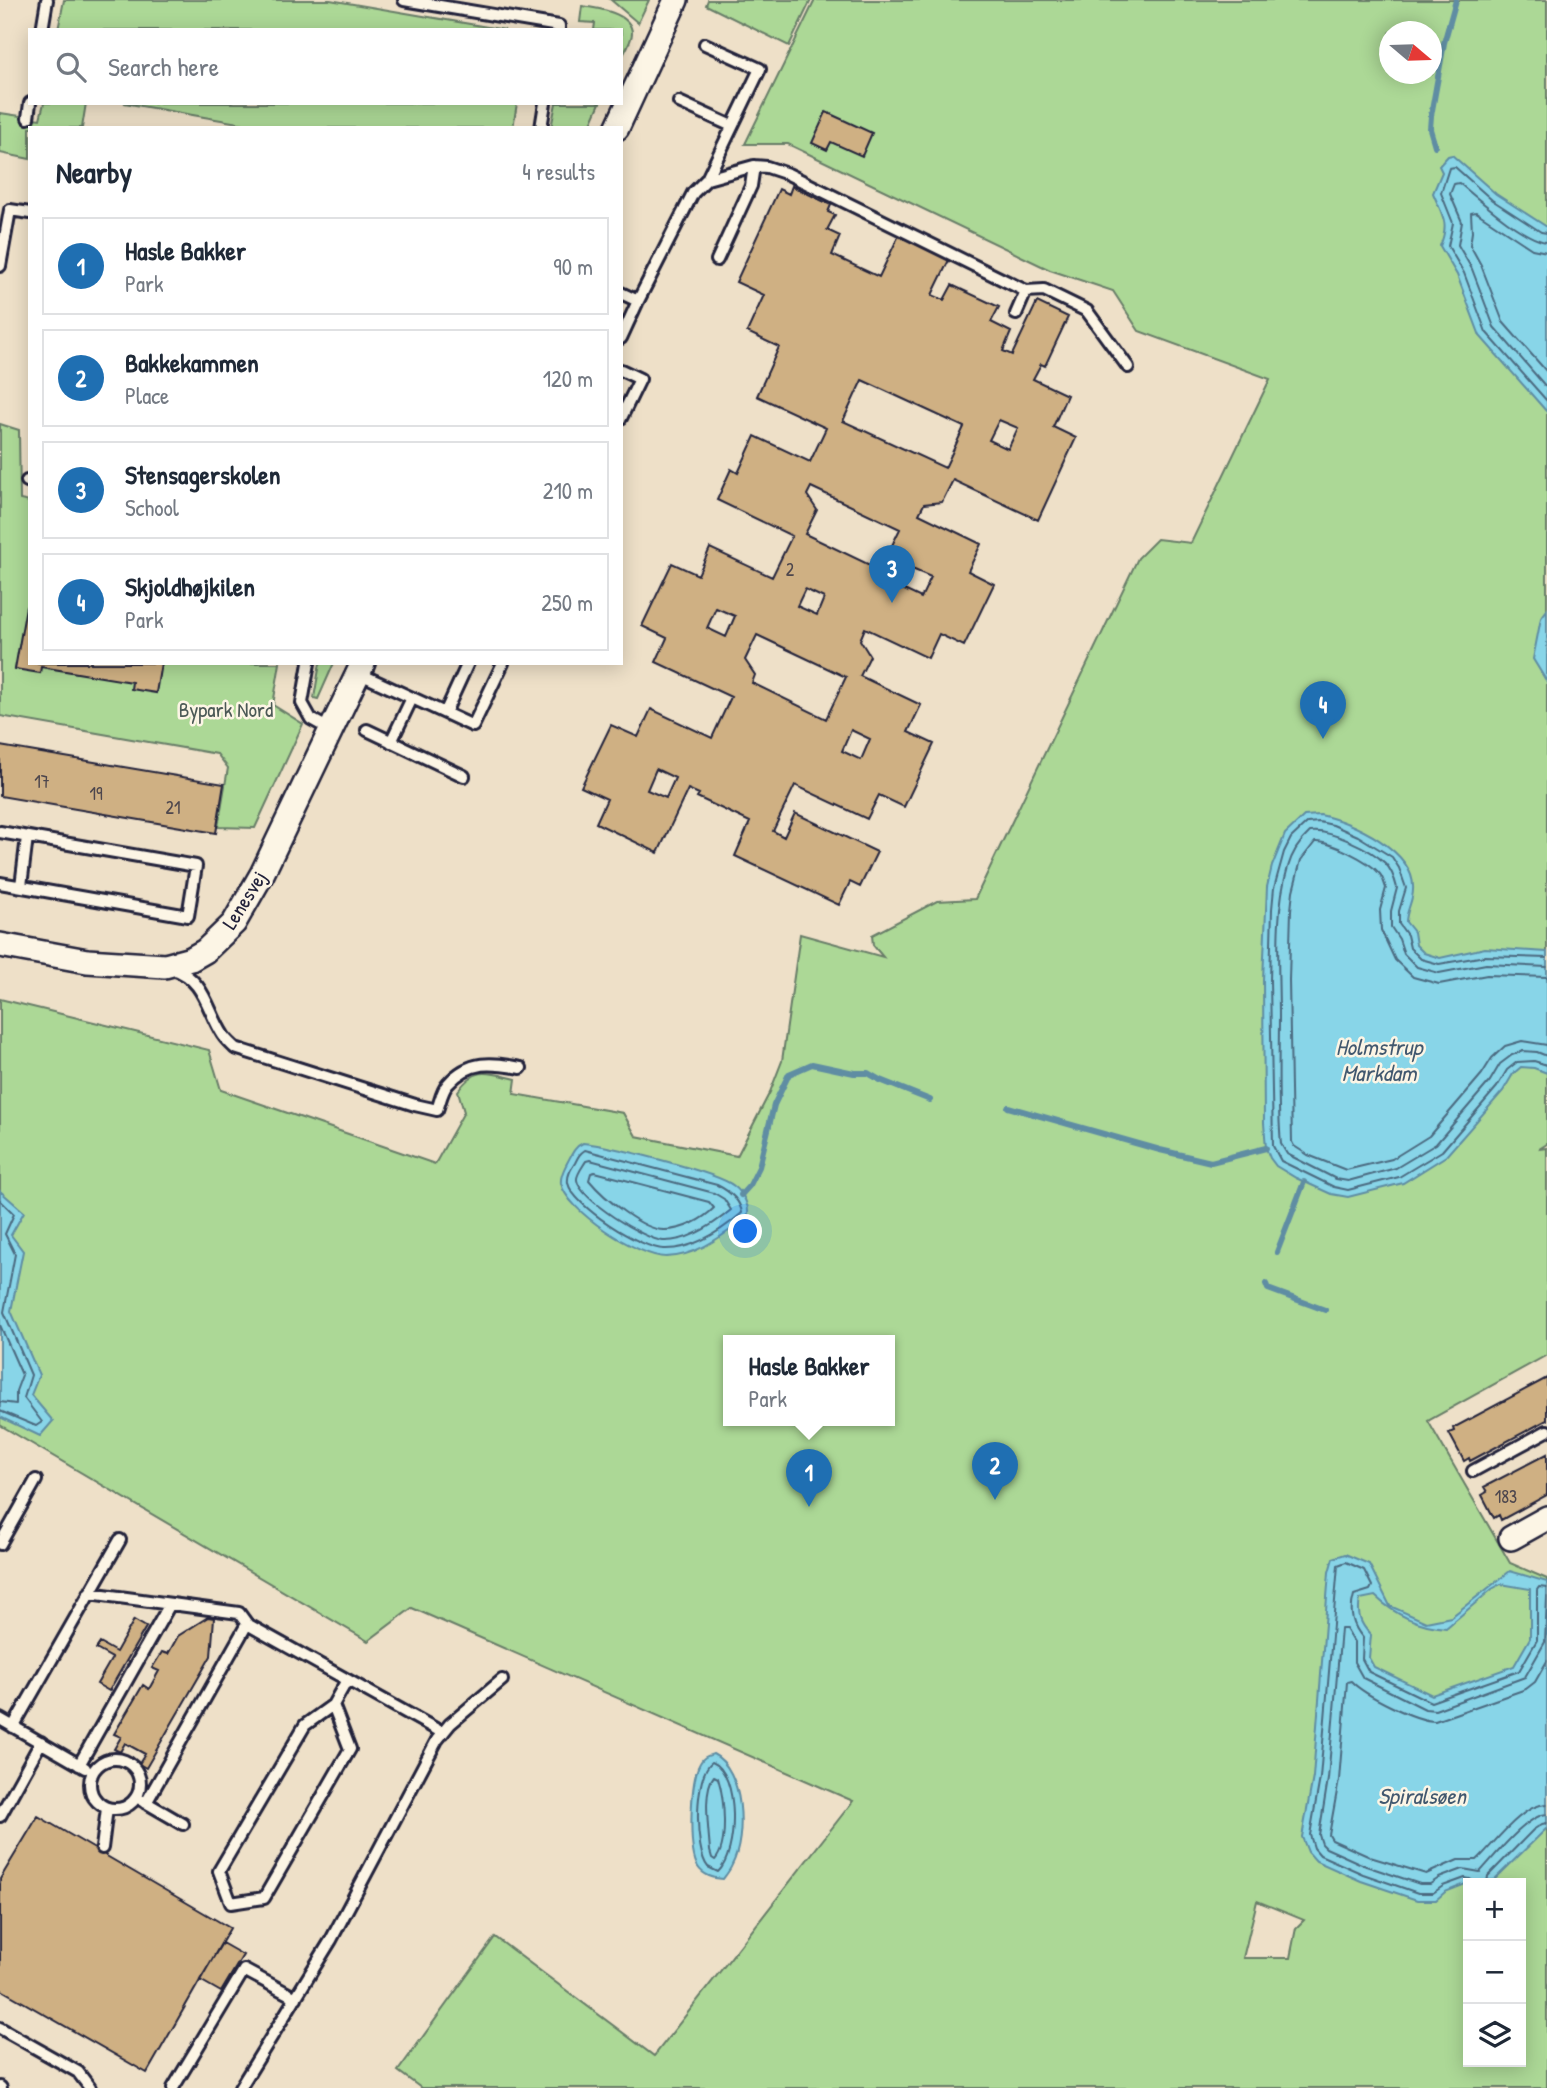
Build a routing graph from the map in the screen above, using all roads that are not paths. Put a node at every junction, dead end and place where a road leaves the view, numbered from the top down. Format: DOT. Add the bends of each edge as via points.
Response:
graph roads {
  1 [pos="47,0"];
  2 [pos="404,0"];
  3 [pos="676,0"];
  4 [pos="42,28"];
  5 [pos="559,28"];
  6 [pos="705,44"];
  7 [pos="679,102"];
  8 [pos="30,105"];
  9 [pos="545,105"];
  10 [pos="28,118"];
  11 [pos="541,126"];
  12 [pos="618,126"];
  13 [pos="732,127"];
  14 [pos="754,166"];
  15 [pos="707,179"];
  16 [pos="28,213"];
  17 [pos="717,260"];
  18 [pos="0,266"];
  19 [pos="1026,291"];
  20 [pos="623,294"];
  21 [pos="638,301"];
  22 [pos="1016,314"];
  23 [pos="623,334"];
  24 [pos="1128,367"];
  25 [pos="623,371"];
  26 [pos="623,414"];
  27 [pos="309,665"];
  28 [pos="467,665"];
  29 [pos="502,665"];
  30 [pos="360,668"];
  31 [pos="412,698"];
  32 [pos="445,713"];
  33 [pos="331,730"];
  34 [pos="367,730"];
  35 [pos="391,742"];
  36 [pos="464,776"];
  37 [pos="0,832"];
  38 [pos="27,836"];
  39 [pos="0,883"];
  40 [pos="21,886"];
  41 [pos="0,945"];
  42 [pos="164,966"];
  43 [pos="521,1068"];
  44 [pos="1547,1431"];
  45 [pos="1473,1471"];
  46 [pos="36,1480"];
  47 [pos="1547,1518"];
  48 [pos="1511,1538"];
  49 [pos="120,1540"];
  50 [pos="0,1544"];
  51 [pos="89,1593"];
  52 [pos="170,1604"];
  53 [pos="247,1624"];
  54 [pos="347,1679"];
  55 [pos="502,1680"];
  56 [pos="333,1705"];
  57 [pos="0,1719"];
  58 [pos="13,1727"];
  59 [pos="443,1733"];
  60 [pos="41,1742"];
  61 [pos="79,1765"];
  62 [pos="93,1773"];
  63 [pos="141,1800"];
  64 [pos="107,1808"];
  65 [pos="0,1816"];
  66 [pos="183,1824"];
  67 [pos="102,1848"];
  68 [pos="296,1998"];
  69 [pos="0,2028"];
  70 [pos="90,2088"];
  71 [pos="173,2088"];
  72 [pos="240,2088"];
  1 -- 4 [label="lane"];
  2 -- 5 [label="lane"];
  3 -- 12 [label="street"];
  6 -- 13 [label="lane" via="760,69"];
  7 -- 13 [label="lane"];
  8 -- 10 [label="lane"];
  9 -- 11 [label="lane"];
  13 -- 15 [label="lane"];
  14 -- 15 [label="lane"];
  14 -- 17 [label="lane" via="751,186"];
  14 -- 19 [label="lane" via="788,174"];
  15 -- 21 [label="lane" via="693,193"];
  16 -- 18 [label="lane" via="10,210"];
  19 -- 22 [label="lane"];
  19 -- 24 [label="lane" via="1044,290 1087,311"];
  20 -- 21 [label="lane"];
  21 -- 23 [label="lane"];
  25 -- 26 [label="lane" via="640,379"];
  27 -- 33 [label="lane" via="302,703 311,719"];
  28 -- 32 [label="lane"];
  29 -- 32 [label="lane" via="473,726"];
  30 -- 31 [label="lane"];
  30 -- 33 [label="street, Lenesvej"];
  31 -- 32 [label="lane"];
  31 -- 35 [label="lane"];
  33 -- 42 [label="street, Lenesvej" via="234,923 205,951"];
  34 -- 35 [label="lane"];
  35 -- 36 [label="lane"];
  37 -- 38 [label="lane"];
  38 -- 40 [label="lane"];
  38 -- 40 [label="lane" via="195,866 188,916"];
  39 -- 40 [label="lane"];
  41 -- 42 [label="street, Lenesvej" via="87,961"];
  42 -- 43 [label="lane" via="181,971 196,983 223,1035 235,1048 415,1105 438,1110 447,1085 473,1064"];
  44 -- 45 [label="lane"];
  46 -- 50 [label="lane"];
  47 -- 48 [label="street"];
  49 -- 51 [label="lane"];
  51 -- 52 [label="lane"];
  51 -- 58 [label="lane"];
  52 -- 53 [label="lane" via="239,1613"];
  52 -- 61 [label="lane"];
  53 -- 54 [label="lane"];
  53 -- 63 [label="lane"];
  54 -- 56 [label="lane"];
  54 -- 59 [label="lane"];
  55 -- 59 [label="lane"];
  56 -- 56 [label="lane" via="350,1749 264,1898 231,1903 219,1871 305,1724"];
  57 -- 58 [label="lane"];
  58 -- 60 [label="lane"];
  59 -- 68 [label="lane"];
  60 -- 61 [label="lane"];
  60 -- 65 [label="lane"];
  61 -- 62 [label="lane"];
  62 -- 63 [label="lane" via="104,1762 127,1763 138,1774"];
  62 -- 64 [label="lane" via="94,1797"];
  63 -- 64 [label="lane" via="124,1808"];
  63 -- 66 [label="lane"];
  64 -- 67 [label="lane"];
  68 -- 71 [label="lane" via="244,1970"];
  68 -- 72 [label="lane"];
  69 -- 70 [label="lane" via="78,2072"];
}
